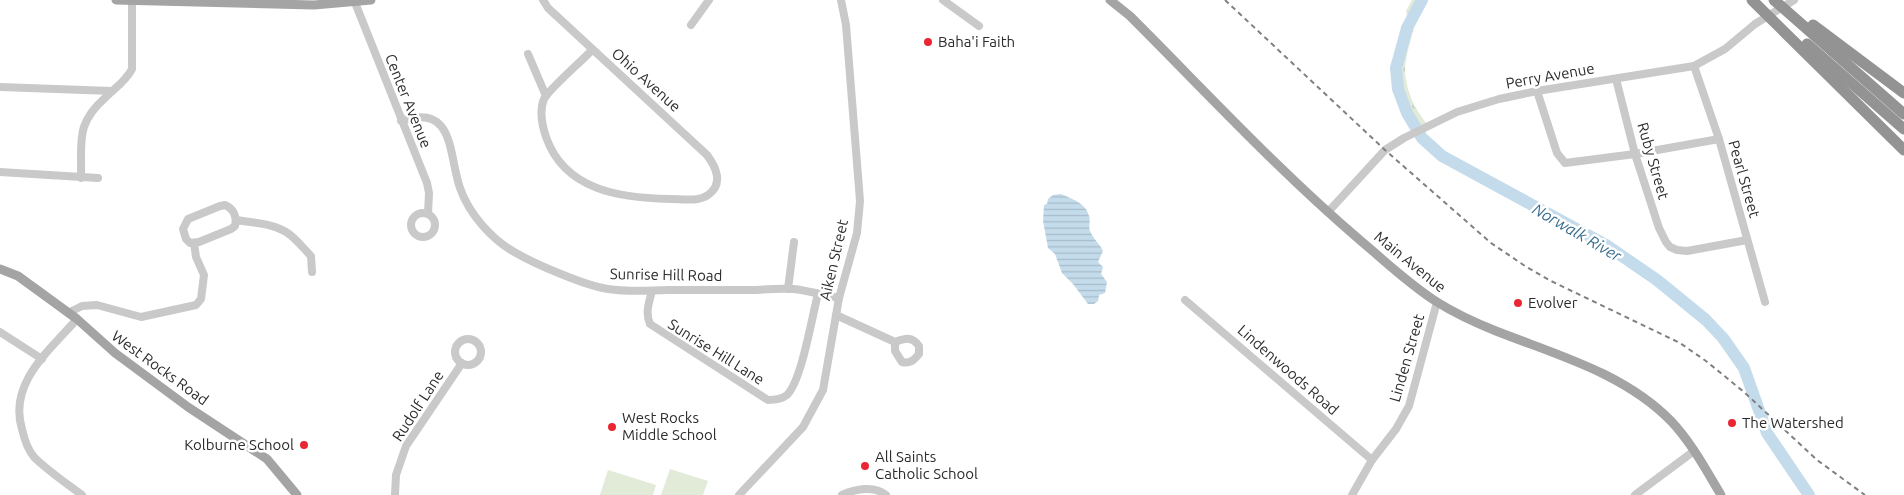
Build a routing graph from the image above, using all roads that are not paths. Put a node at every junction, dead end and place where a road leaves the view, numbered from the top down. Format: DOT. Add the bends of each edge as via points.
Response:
graph roads {
  1 [pos="116,0"];
  2 [pos="371,0"];
  3 [pos="542,0"];
  4 [pos="710,0"];
  5 [pos="840,0"];
  6 [pos="943,0"];
  7 [pos="1110,0"];
  8 [pos="1774,0"];
  9 [pos="1783,0"];
  10 [pos="1794,0"];
  11 [pos="132,1"];
  12 [pos="354,1"];
  13 [pos="223,2"];
  14 [pos="1756,2"];
  15 [pos="1791,22"];
  16 [pos="691,26"];
  17 [pos="979,26"];
  18 [pos="592,50"];
  19 [pos="528,54"];
  20 [pos="1694,66"];
  21 [pos="1616,79"];
  22 [pos="0,87"];
  23 [pos="112,91"];
  24 [pos="1537,91"];
  25 [pos="1904,93"];
  26 [pos="546,96"];
  27 [pos="1904,114"];
  28 [pos="400,121"];
  29 [pos="1904,129"];
  30 [pos="1719,139"];
  31 [pos="1904,150"];
  32 [pos="1635,154"];
  33 [pos="0,172"];
  34 [pos="82,178"];
  35 [pos="98,178"];
  36 [pos="1328,212"];
  37 [pos="428,214"];
  38 [pos="236,220"];
  39 [pos="1747,240"];
  40 [pos="794,242"];
  41 [pos="194,243"];
  42 [pos="0,269"];
  43 [pos="312,272"];
  44 [pos="788,289"];
  45 [pos="652,291"];
  46 [pos="818,294"];
  47 [pos="838,298"];
  48 [pos="1185,300"];
  49 [pos="1437,302"];
  50 [pos="1765,302"];
  51 [pos="68,313"];
  52 [pos="836,315"];
  53 [pos="77,319"];
  54 [pos="0,332"];
  55 [pos="895,342"];
  56 [pos="42,359"];
  57 [pos="462,363"];
  58 [pos="1694,451"];
  59 [pos="1372,460"];
  60 [pos="295,494"];
  61 [pos="82,495"];
  62 [pos="395,495"];
  63 [pos="739,495"];
  64 [pos="842,495"];
  65 [pos="886,495"];
  66 [pos="1352,495"];
  67 [pos="1636,495"];
  68 [pos="1721,495"];
  1 -- 11 [label="main road"];
  2 -- 12 [label="main road"];
  3 -- 18 [label="street, Ohio Avenue"];
  4 -- 16 [label="street"];
  5 -- 47 [label="street, Aiken Street" via="846,25 860,201 857,233"];
  6 -- 17 [label="street"];
  7 -- 36 [label="main road, Main Avenue"];
  8 -- 15 [label="highway"];
  9 -- 15 [label="highway"];
  10 -- 20 [label="street, Perry Avenue" via="1755,24 1725,49"];
  11 -- 13 [label="main road"];
  11 -- 23 [label="street" via="132,69 128,78"];
  12 -- 13 [label="main road" via="314,5"];
  12 -- 28 [label="street, Center Avenue"];
  14 -- 15 [label="highway"];
  15 -- 25 [label="highway"];
  15 -- 27 [label="highway"];
  15 -- 29 [label="highway"];
  15 -- 31 [label="highway"];
  18 -- 26 [label="street"];
  18 -- 26 [label="street, Ohio Avenue" via="707,155 717,172 710,193 700,198 648,198 619,195 591,186 570,172 550,146 541,116"];
  19 -- 26 [label="street"];
  20 -- 21 [label="street, Perry Avenue"];
  20 -- 30 [label="street, Pearl Street"];
  21 -- 24 [label="street, Perry Avenue"];
  21 -- 32 [label="street, Ruby Street"];
  22 -- 23 [label="street"];
  23 -- 34 [label="street" via="86,120"];
  24 -- 32 [label="street" via="1557,153 1565,163"];
  24 -- 36 [label="street, Perry Avenue" via="1465,109 1404,138 1385,150"];
  28 -- 37 [label="street, Center Avenue" via="427,183"];
  28 -- 45 [label="street, Sunrise Hill Road" via="415,116 432,118 444,128 468,206 495,239 515,253 606,289"];
  30 -- 32 [label="street"];
  30 -- 39 [label="street, Pearl Street"];
  32 -- 39 [label="street, Ruby Street" via="1659,228 1670,247 1687,251"];
  33 -- 34 [label="street"];
  34 -- 35 [label="street"];
  36 -- 49 [label="main road, Main Avenue"];
  38 -- 41 [label="street" via="231,229"];
  38 -- 41 [label="street" via="232,210 225,205 188,219 182,229 183,234"];
  38 -- 43 [label="street" via="273,227 290,234 311,256"];
  39 -- 50 [label="street, Pearl Street"];
  40 -- 44 [label="street"];
  41 -- 51 [label="street" via="204,275 201,299 196,305 141,317 97,305 82,306"];
  42 -- 51 [label="main road, West Rocks Road" via="18,276"];
  44 -- 45 [label="street, Sunrise Hill Road"];
  44 -- 46 [label="street, Sunrise Hill Road"];
  45 -- 46 [label="street, Sunrise Hill Lane" via="647,310 650,324 768,400 786,396 795,380"];
  46 -- 47 [label="street, Sunrise Hill Road"];
  47 -- 52 [label="street, Aiken Street"];
  48 -- 59 [label="street, Lindenwoods Road"];
  49 -- 58 [label="main road, Main Avenue" via="1469,320 1610,376 1644,397 1672,422"];
  49 -- 59 [label="street, Linden Street" via="1409,406"];
  51 -- 53 [label="main road, West Rocks Road"];
  52 -- 55 [label="street"];
  52 -- 63 [label="street, Aiken Street" via="823,390 803,427"];
  53 -- 56 [label="street"];
  53 -- 60 [label="main road, West Rocks Road" via="115,353 181,402 267,459"];
  54 -- 56 [label="street"];
  56 -- 61 [label="street" via="24,383 18,418 32,455"];
  57 -- 62 [label="street, Rudolf Lane" via="406,446 396,475"];
  58 -- 67 [label="street"];
  58 -- 68 [label="main road, Main Avenue"];
  59 -- 66 [label="street, Linden Street"];
  64 -- 65 [label="street" via="874,489"];
}
